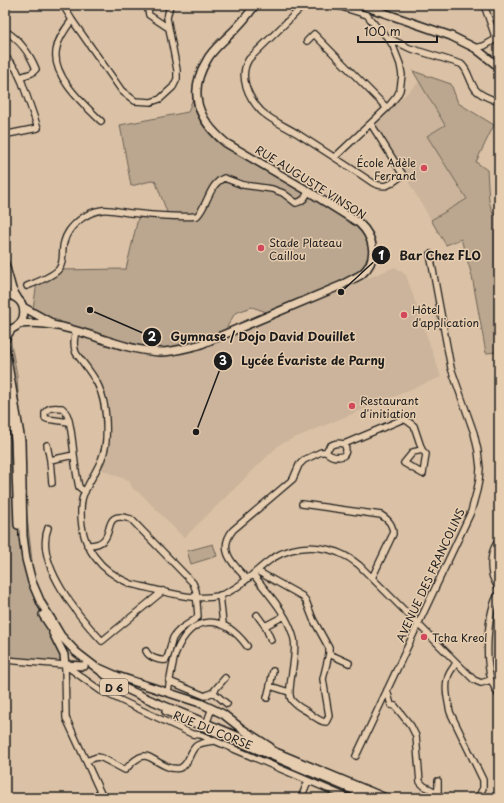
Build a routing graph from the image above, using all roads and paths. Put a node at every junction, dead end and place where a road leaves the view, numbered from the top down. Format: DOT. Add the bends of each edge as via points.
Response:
graph roads {
  1 [pos="63,5"];
  2 [pos="147,5"];
  3 [pos="170,5"];
  4 [pos="256,5"];
  5 [pos="261,5"];
  6 [pos="304,5"];
  7 [pos="335,5"];
  8 [pos="353,5"];
  9 [pos="484,5"];
  10 [pos="359,8"];
  11 [pos="373,9"];
  12 [pos="248,14"];
  13 [pos="367,15"];
  14 [pos="72,20"];
  15 [pos="168,26"];
  16 [pos="5,31"];
  17 [pos="388,38"];
  18 [pos="497,40"];
  19 [pos="307,41"];
  20 [pos="475,48"];
  21 [pos="5,56"];
  22 [pos="499,67"];
  23 [pos="20,77"];
  24 [pos="499,102"];
  25 [pos="387,108"];
  26 [pos="101,121"];
  27 [pos="371,124"];
  28 [pos="8,134"];
  29 [pos="335,157"];
  30 [pos="308,191"];
  31 [pos="430,254"];
  32 [pos="5,264"];
  33 [pos="7,274"];
  34 [pos="5,285"];
  35 [pos="27,286"];
  36 [pos="5,295"];
  37 [pos="18,299"];
  38 [pos="23,307"];
  39 [pos="20,324"];
  40 [pos="59,327"];
  41 [pos="8,330"];
  42 [pos="76,331"];
  43 [pos="5,340"];
  44 [pos="5,347"];
  45 [pos="5,376"];
  46 [pos="69,422"];
  47 [pos="344,444"];
  48 [pos="47,445"];
  49 [pos="422,450"];
  50 [pos="326,452"];
  51 [pos="74,455"];
  52 [pos="50,460"];
  53 [pos="52,483"];
  54 [pos="85,492"];
  55 [pos="302,504"];
  56 [pos="48,528"];
  57 [pos="499,541"];
  58 [pos="87,546"];
  59 [pos="255,573"];
  60 [pos="372,578"];
  61 [pos="247,579"];
  62 [pos="499,588"];
  63 [pos="163,591"];
  64 [pos="499,593"];
  65 [pos="220,595"];
  66 [pos="197,598"];
  67 [pos="257,615"];
  68 [pos="284,616"];
  69 [pos="223,624"];
  70 [pos="418,624"];
  71 [pos="265,626"];
  72 [pos="50,627"];
  73 [pos="271,640"];
  74 [pos="247,646"];
  75 [pos="146,651"];
  76 [pos="329,654"];
  77 [pos="5,660"];
  78 [pos="349,663"];
  79 [pos="456,663"];
  80 [pos="86,664"];
  81 [pos="65,665"];
  82 [pos="273,671"];
  83 [pos="225,678"];
  84 [pos="491,680"];
  85 [pos="169,681"];
  86 [pos="270,686"];
  87 [pos="387,690"];
  88 [pos="168,692"];
  89 [pos="213,692"];
  90 [pos="289,692"];
  91 [pos="499,696"];
  92 [pos="266,698"];
  93 [pos="227,704"];
  94 [pos="212,708"];
  95 [pos="208,719"];
  96 [pos="192,734"];
  97 [pos="214,741"];
  98 [pos="195,747"];
  99 [pos="278,753"];
  100 [pos="356,756"];
  101 [pos="86,761"];
  102 [pos="308,781"];
  103 [pos="438,781"];
  104 [pos="103,798"];
  105 [pos="301,798"];
  106 [pos="349,798"];
  107 [pos="372,798"];
  108 [pos="386,798"];
  109 [pos="478,798"];
  1 -- 14 [label="street"];
  2 -- 15 [label="street" via="149,15"];
  3 -- 15 [label="street"];
  4 -- 12 [label="main road, RUE AUGUSTE VINSON"];
  5 -- 12 [label="main road, RUE AUGUSTE VINSON"];
  6 -- 29 [label="street" via="249,59 245,66 244,82 250,95 264,113"];
  7 -- 10 [label="street"];
  8 -- 10 [label="street"];
  9 -- 18 [label="street"];
  10 -- 11 [label="main road"];
  10 -- 13 [label="street"];
  11 -- 13 [label="street"];
  11 -- 20 [label="main road" via="450,36"];
  12 -- 30 [label="main road, RUE AUGUSTE VINSON" via="207,59 197,87 198,106 207,125 226,143"];
  13 -- 17 [label="street"];
  14 -- 15 [label="street" via="122,91 135,101 143,102 160,99 173,87 177,79"];
  14 -- 26 [label="street" via="58,43 56,55 59,71 74,95"];
  16 -- 23 [label="street" via="28,53 36,70"];
  17 -- 24 [label="street" via="409,48 461,64 478,92"];
  17 -- 25 [label="street" via="400,64 402,75 400,90"];
  18 -- 20 [label="street"];
  19 -- 25 [label="street" via="314,34"];
  20 -- 22 [label="main road"];
  21 -- 23 [label="street"];
  23 -- 28 [label="street" via="38,128"];
  25 -- 27 [label="street"];
  27 -- 29 [label="street"];
  27 -- 29 [label="street" via="403,175 386,187 380,186"];
  30 -- 35 [label="street" via="302,201 296,203 283,193 272,189 243,185 224,178 214,185 197,216 103,210 93,213 69,230 58,270"];
  30 -- 42 [label="main road, RUE AUGUSTE VINSON" via="366,230 371,238 373,252 362,274 342,285 199,345 179,350 161,352 137,349"];
  31 -- 70 [label="street, AVENUE DES FRANCOLINS" via="451,368 474,434 480,468 471,512"];
  32 -- 33 [label="main road"];
  33 -- 34 [label="main road"];
  33 -- 37 [label="main road"];
  36 -- 37 [label="main road"];
  37 -- 38 [label="main road"];
  38 -- 39 [label="main road"];
  38 -- 40 [label="main road, RUE AUGUSTE VINSON"];
  39 -- 40 [label="main road, RUE AUGUSTE VINSON" via="32,322"];
  39 -- 41 [label="main road"];
  40 -- 42 [label="main road, RUE AUGUSTE VINSON"];
  41 -- 43 [label="main road"];
  42 -- 54 [label="street" via="74,348 100,390 106,423 104,454"];
  44 -- 80 [label="main road, D 6" via="21,441 23,536 26,559 41,603 61,636"];
  45 -- 72 [label="main road, D 6" via="15,440 21,560 27,583"];
  46 -- 51 [label="street"];
  47 -- 49 [label="street" via="395,421 406,420 414,426"];
  47 -- 50 [label="street" via="333,444"];
  47 -- 50 [label="street" via="347,450 343,456 335,457"];
  48 -- 52 [label="street"];
  49 -- 49 [label="street" via="426,454 424,474 404,463 413,452"];
  50 -- 61 [label="street" via="304,460 299,465 294,479 227,537 230,558"];
  51 -- 52 [label="street"];
  51 -- 54 [label="street" via="79,487"];
  52 -- 53 [label="street"];
  54 -- 58 [label="street" via="81,501 81,519"];
  55 -- 60 [label="street" via="381,515 390,521 393,534"];
  56 -- 63 [label="street" via="46,551 55,575 76,611 102,641"];
  57 -- 62 [label="street" via="491,557 492,575"];
  58 -- 63 [label="street" via="100,564 123,580 130,584"];
  58 -- 66 [label="street" via="100,544 104,540 115,517 131,519 193,584"];
  59 -- 60 [label="street" via="282,554 299,548 320,548 348,557"];
  59 -- 61 [label="street"];
  59 -- 68 [label="street"];
  59 -- 76 [label="street" via="297,593 306,601 328,645"];
  60 -- 70 [label="street"];
  61 -- 65 [label="street"];
  63 -- 66 [label="street"];
  64 -- 84 [label="street" via="493,603 490,618"];
  65 -- 66 [label="street"];
  65 -- 69 [label="street"];
  66 -- 75 [label="street" via="198,617 176,634 166,660 150,656"];
  67 -- 71 [label="street"];
  68 -- 71 [label="street"];
  68 -- 90 [label="street" via="294,639 295,652"];
  69 -- 74 [label="street"];
  69 -- 85 [label="street" via="202,624 190,632 176,653"];
  70 -- 79 [label="street"];
  70 -- 87 [label="street, AVENUE DES FRANCOLINS"];
  71 -- 73 [label="street"];
  72 -- 80 [label="main road, D 6" via="71,653"];
  72 -- 81 [label="main road" via="64,655"];
  76 -- 78 [label="street"];
  76 -- 90 [label="street" via="323,679 330,716 328,721 322,722 294,702"];
  77 -- 81 [label="street"];
  79 -- 84 [label="street" via="477,682"];
  79 -- 109 [label="street" via="448,676 448,701 450,712 483,780 483,788"];
  80 -- 81 [label="main road"];
  80 -- 88 [label="main road"];
  80 -- 99 [label="main road, D 6" via="120,686 148,699"];
  80 -- 107 [label="main road, D 6" via="122,692"];
  81 -- 96 [label="street, RUE DU CORSE" via="101,691"];
  81 -- 101 [label="street" via="66,718"];
  82 -- 86 [label="street"];
  83 -- 89 [label="street"];
  84 -- 91 [label="street"];
  85 -- 88 [label="street"];
  85 -- 89 [label="street" via="206,696"];
  86 -- 90 [label="street"];
  86 -- 92 [label="street"];
  87 -- 100 [label="street, AVENUE DES FRANCOLINS"];
  87 -- 103 [label="street" via="391,704 411,726 416,736 420,782 438,792"];
  88 -- 94 [label="main road"];
  89 -- 93 [label="street"];
  94 -- 95 [label="street"];
  94 -- 99 [label="main road"];
  96 -- 97 [label="street, RUE DU CORSE" via="202,734"];
  96 -- 98 [label="street"];
  97 -- 98 [label="street" via="204,742"];
  97 -- 102 [label="street, RUE DU CORSE"];
  98 -- 101 [label="street" via="184,766 178,769 148,756 142,756 132,762 125,770 102,758"];
  99 -- 108 [label="main road, D 6"];
  101 -- 104 [label="street"];
  102 -- 105 [label="street"];
  102 -- 106 [label="street, RUE DU CORSE"];
}
